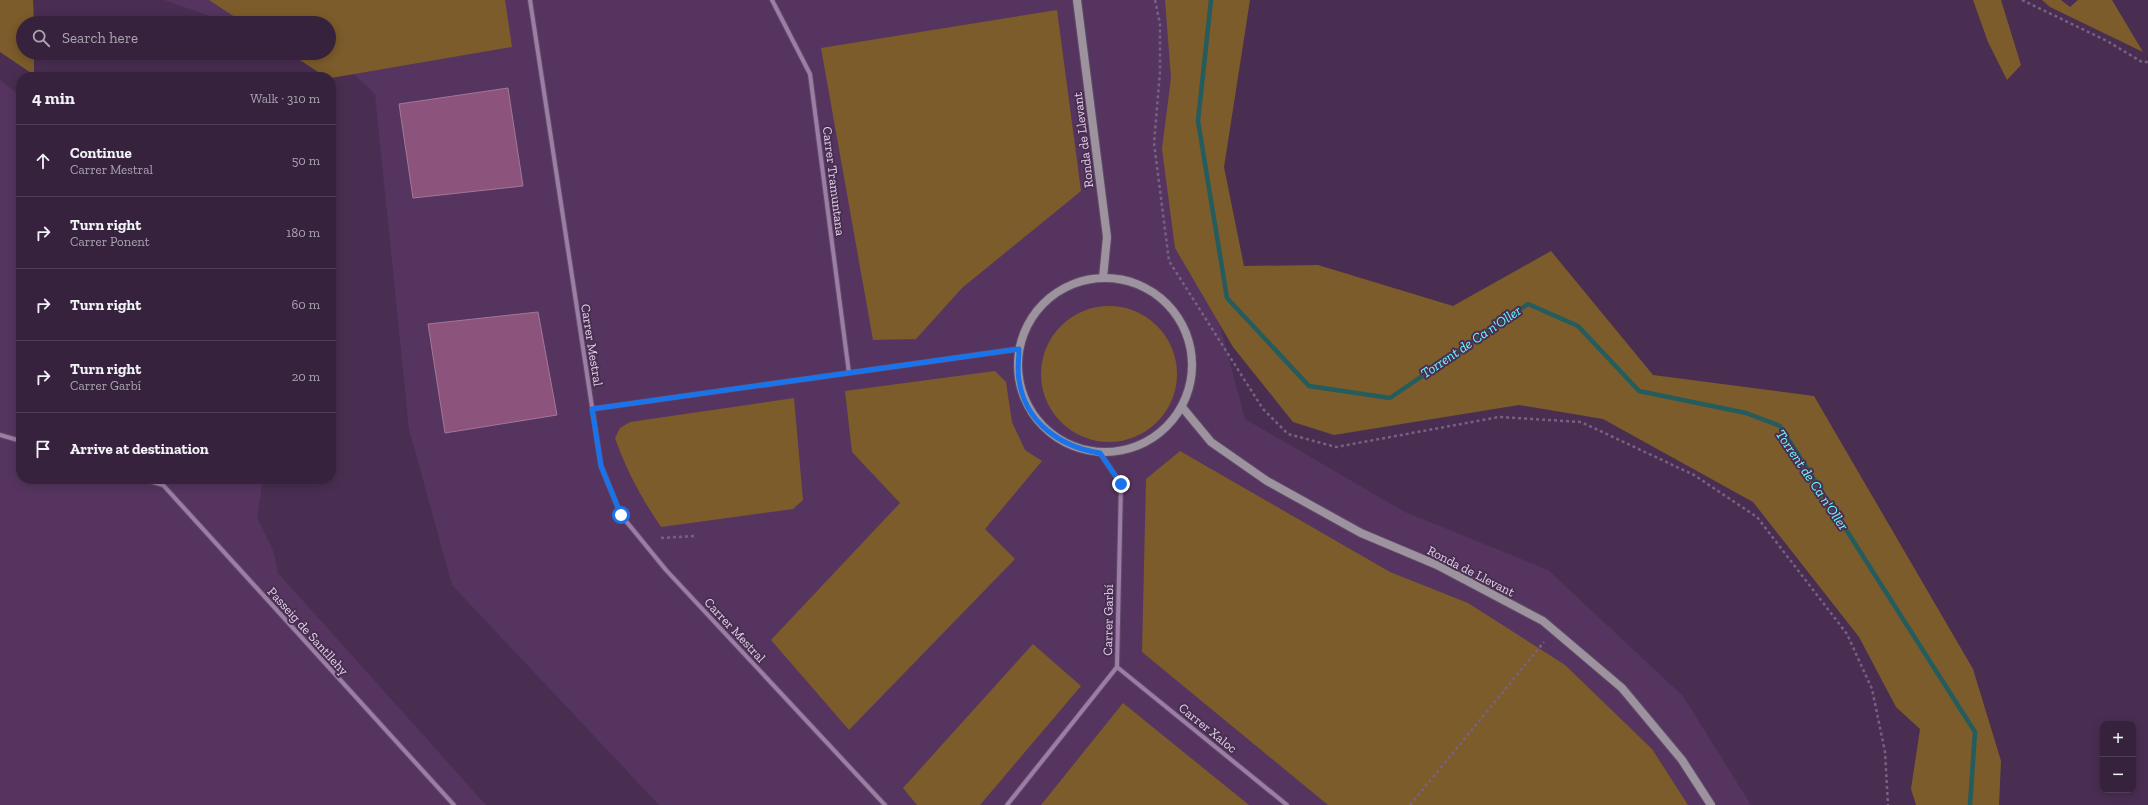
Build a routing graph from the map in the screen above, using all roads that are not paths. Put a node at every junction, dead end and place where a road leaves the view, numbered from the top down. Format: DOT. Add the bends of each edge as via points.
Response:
graph roads {
  1 [pos="530,0"];
  2 [pos="772,0"];
  3 [pos="1077,0"];
  4 [pos="1103,278"];
  5 [pos="1019,349"];
  6 [pos="849,373"];
  7 [pos="1182,407"];
  8 [pos="592,409"];
  9 [pos="0,435"];
  10 [pos="16,440"];
  11 [pos="1100,453"];
  12 [pos="159,484"];
  13 [pos="1117,666"];
  14 [pos="454,805"];
  15 [pos="885,805"];
  16 [pos="1007,805"];
  17 [pos="1287,805"];
  18 [pos="1711,805"];
  1 -- 8 [label="street, Carrer Mestral"];
  2 -- 6 [label="street, Carrer Tramuntana" via="810,74"];
  3 -- 4 [label="main road, Ronda de Llevant" via="1107,237"];
  4 -- 5 [label="main road" via="1073,284 1049,298 1029,322"];
  4 -- 7 [label="main road" via="1120,279 1149,289 1174,312 1188,338 1191,383"];
  5 -- 6 [label="street"];
  5 -- 11 [label="main road" via="1018,379 1023,397 1039,423 1056,438 1084,450"];
  6 -- 8 [label="street"];
  7 -- 11 [label="main road" via="1163,431 1130,449"];
  7 -- 18 [label="main road, Ronda de Llevant" via="1211,442 1267,481 1361,534 1437,565 1543,621 1622,688 1682,760"];
  8 -- 15 [label="street, Carrer Mestral" via="601,466 621,515 666,570"];
  9 -- 10 [label="street"];
  11 -- 13 [label="street, Carrer Garbí" via="1121,484"];
  12 -- 14 [label="street, Passeig de Santllehy"];
  13 -- 16 [label="street, Carrer Garbí"];
  13 -- 17 [label="street, Carrer Xaloc"];
}
